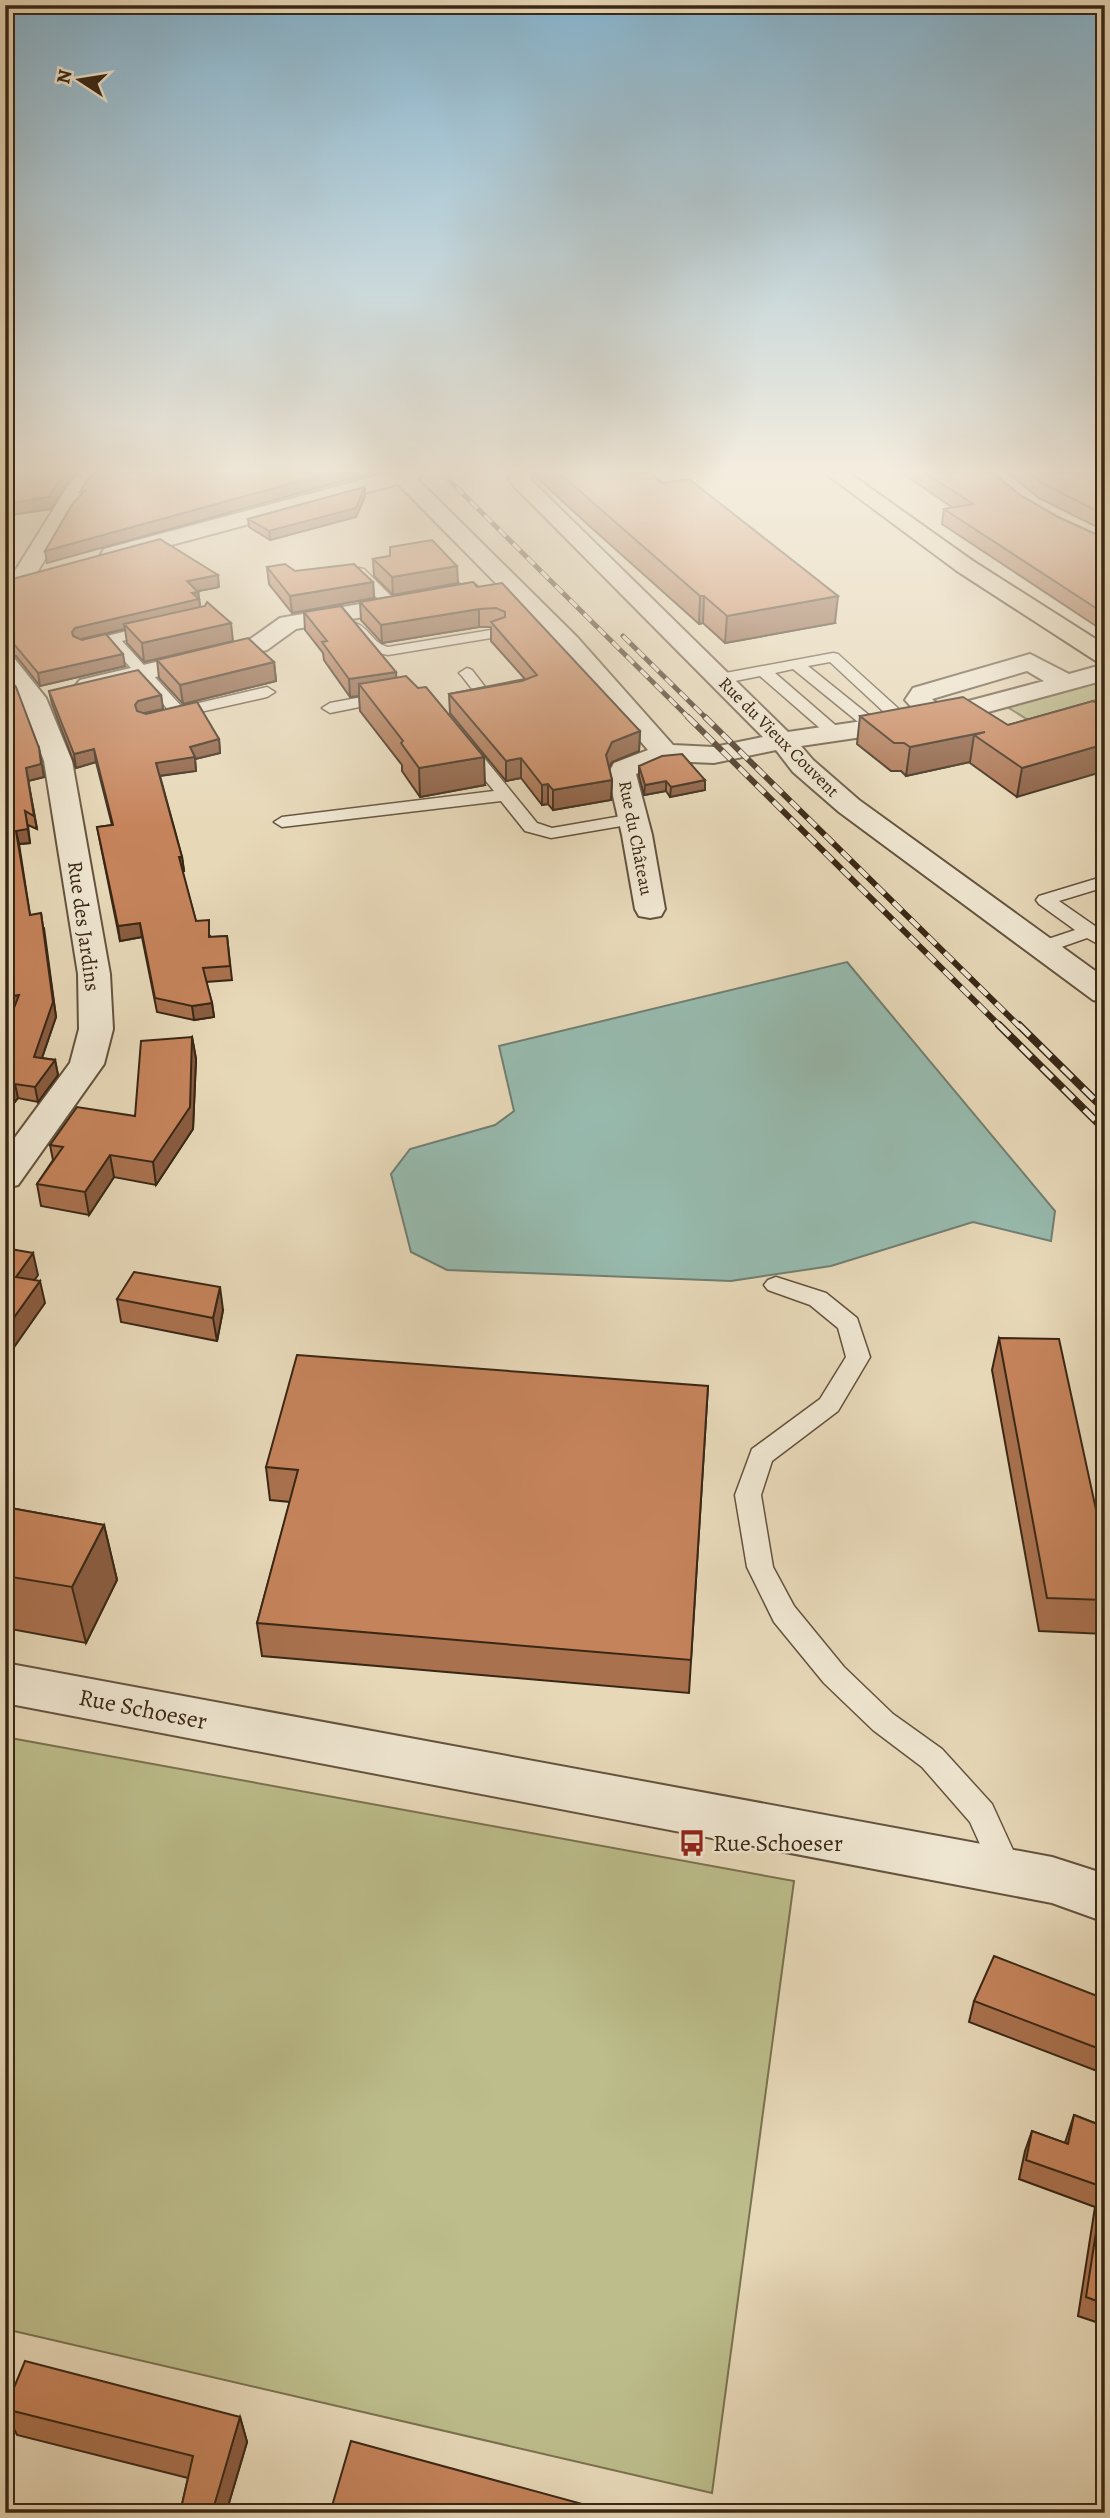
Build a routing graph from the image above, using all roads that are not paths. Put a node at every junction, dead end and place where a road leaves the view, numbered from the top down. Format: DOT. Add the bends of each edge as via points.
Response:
graph roads {
  1 [pos="380,591"];
  2 [pos="502,591"];
  3 [pos="630,591"];
  4 [pos="1003,591"];
  5 [pos="430,598"];
  6 [pos="392,605"];
  7 [pos="344,613"];
  8 [pos="176,624"];
  9 [pos="497,634"];
  10 [pos="111,639"];
  11 [pos="92,643"];
  12 [pos="1105,656"];
  13 [pos="5,663"];
  14 [pos="796,664"];
  15 [pos="763,670"];
  16 [pos="145,672"];
  17 [pos="1105,672"];
  18 [pos="467,673"];
  19 [pos="719,679"];
  20 [pos="267,692"];
  21 [pos="54,693"];
  22 [pos="405,695"];
  23 [pos="487,699"];
  24 [pos="330,708"];
  25 [pos="178,712"];
  26 [pos="158,718"];
  27 [pos="905,723"];
  28 [pos="874,727"];
  29 [pos="452,730"];
  30 [pos="835,733"];
  31 [pos="782,741"];
  32 [pos="664,753"];
  33 [pos="505,794"];
  34 [pos="634,819"];
  35 [pos="282,822"];
  36 [pos="1105,881"];
  37 [pos="650,909"];
  38 [pos="1089,931"];
  39 [pos="1105,942"];
  40 [pos="1043,947"];
  41 [pos="1104,990"];
  42 [pos="5,1177"];
  43 [pos="776,1285"];
  44 [pos="5,1683"];
  45 [pos="1008,1872"];
  46 [pos="1105,1898"];
  1 -- 6 [label="lane"];
  2 -- 32 [label="street" via="568,642"];
  3 -- 19 [label="street, Rue du Vieux Couvent"];
  4 -- 12 [label="main road"];
  5 -- 6 [label="street"];
  6 -- 7 [label="street"];
  7 -- 9 [label="lane" via="373,648 388,651"];
  7 -- 16 [label="street" via="289,623 258,645"];
  8 -- 10 [label="lane"];
  10 -- 11 [label="lane"];
  10 -- 16 [label="lane"];
  13 -- 21 [label="street, Rue des Jardins"];
  14 -- 15 [label="lane"];
  14 -- 27 [label="lane" via="833,657"];
  14 -- 28 [label="lane"];
  15 -- 19 [label="lane"];
  15 -- 30 [label="lane"];
  16 -- 21 [label="street"];
  16 -- 25 [label="lane"];
  17 -- 27 [label="street, Rue du Château" via="986,706"];
  18 -- 23 [label="lane"];
  19 -- 31 [label="street, Rue du Vieux Couvent"];
  20 -- 25 [label="lane"];
  21 -- 42 [label="street, Rue des Jardins" via="58,761 94,974 96,1029 86,1064"];
  22 -- 24 [label="lane"];
  25 -- 26 [label="lane"];
  27 -- 28 [label="street, Rue du Château"];
  28 -- 30 [label="street, Rue du Château"];
  29 -- 33 [label="lane"];
  30 -- 31 [label="street, Rue du Château"];
  31 -- 32 [label="street, Rue du Château" via="714,755"];
  31 -- 40 [label="street, Rue du Vieux Couvent" via="849,806"];
  32 -- 34 [label="street, Rue du Château" via="624,769"];
  33 -- 34 [label="lane" via="531,827 540,831"];
  33 -- 35 [label="lane"];
  34 -- 37 [label="street, Rue du Château"];
  36 -- 38 [label="lane" via="1045,900"];
  38 -- 39 [label="lane"];
  38 -- 40 [label="lane"];
  40 -- 41 [label="street, Rue du Vieux Couvent"];
  43 -- 45 [label="lane" via="818,1298 849,1324 858,1357 829,1405 761,1456 748,1495 760,1567 784,1614 834,1675 883,1722 932,1758 981,1813"];
  44 -- 45 [label="street, Rue Schoeser"];
  45 -- 46 [label="street, Rue Schoeser" via="1052,1880"];
}
